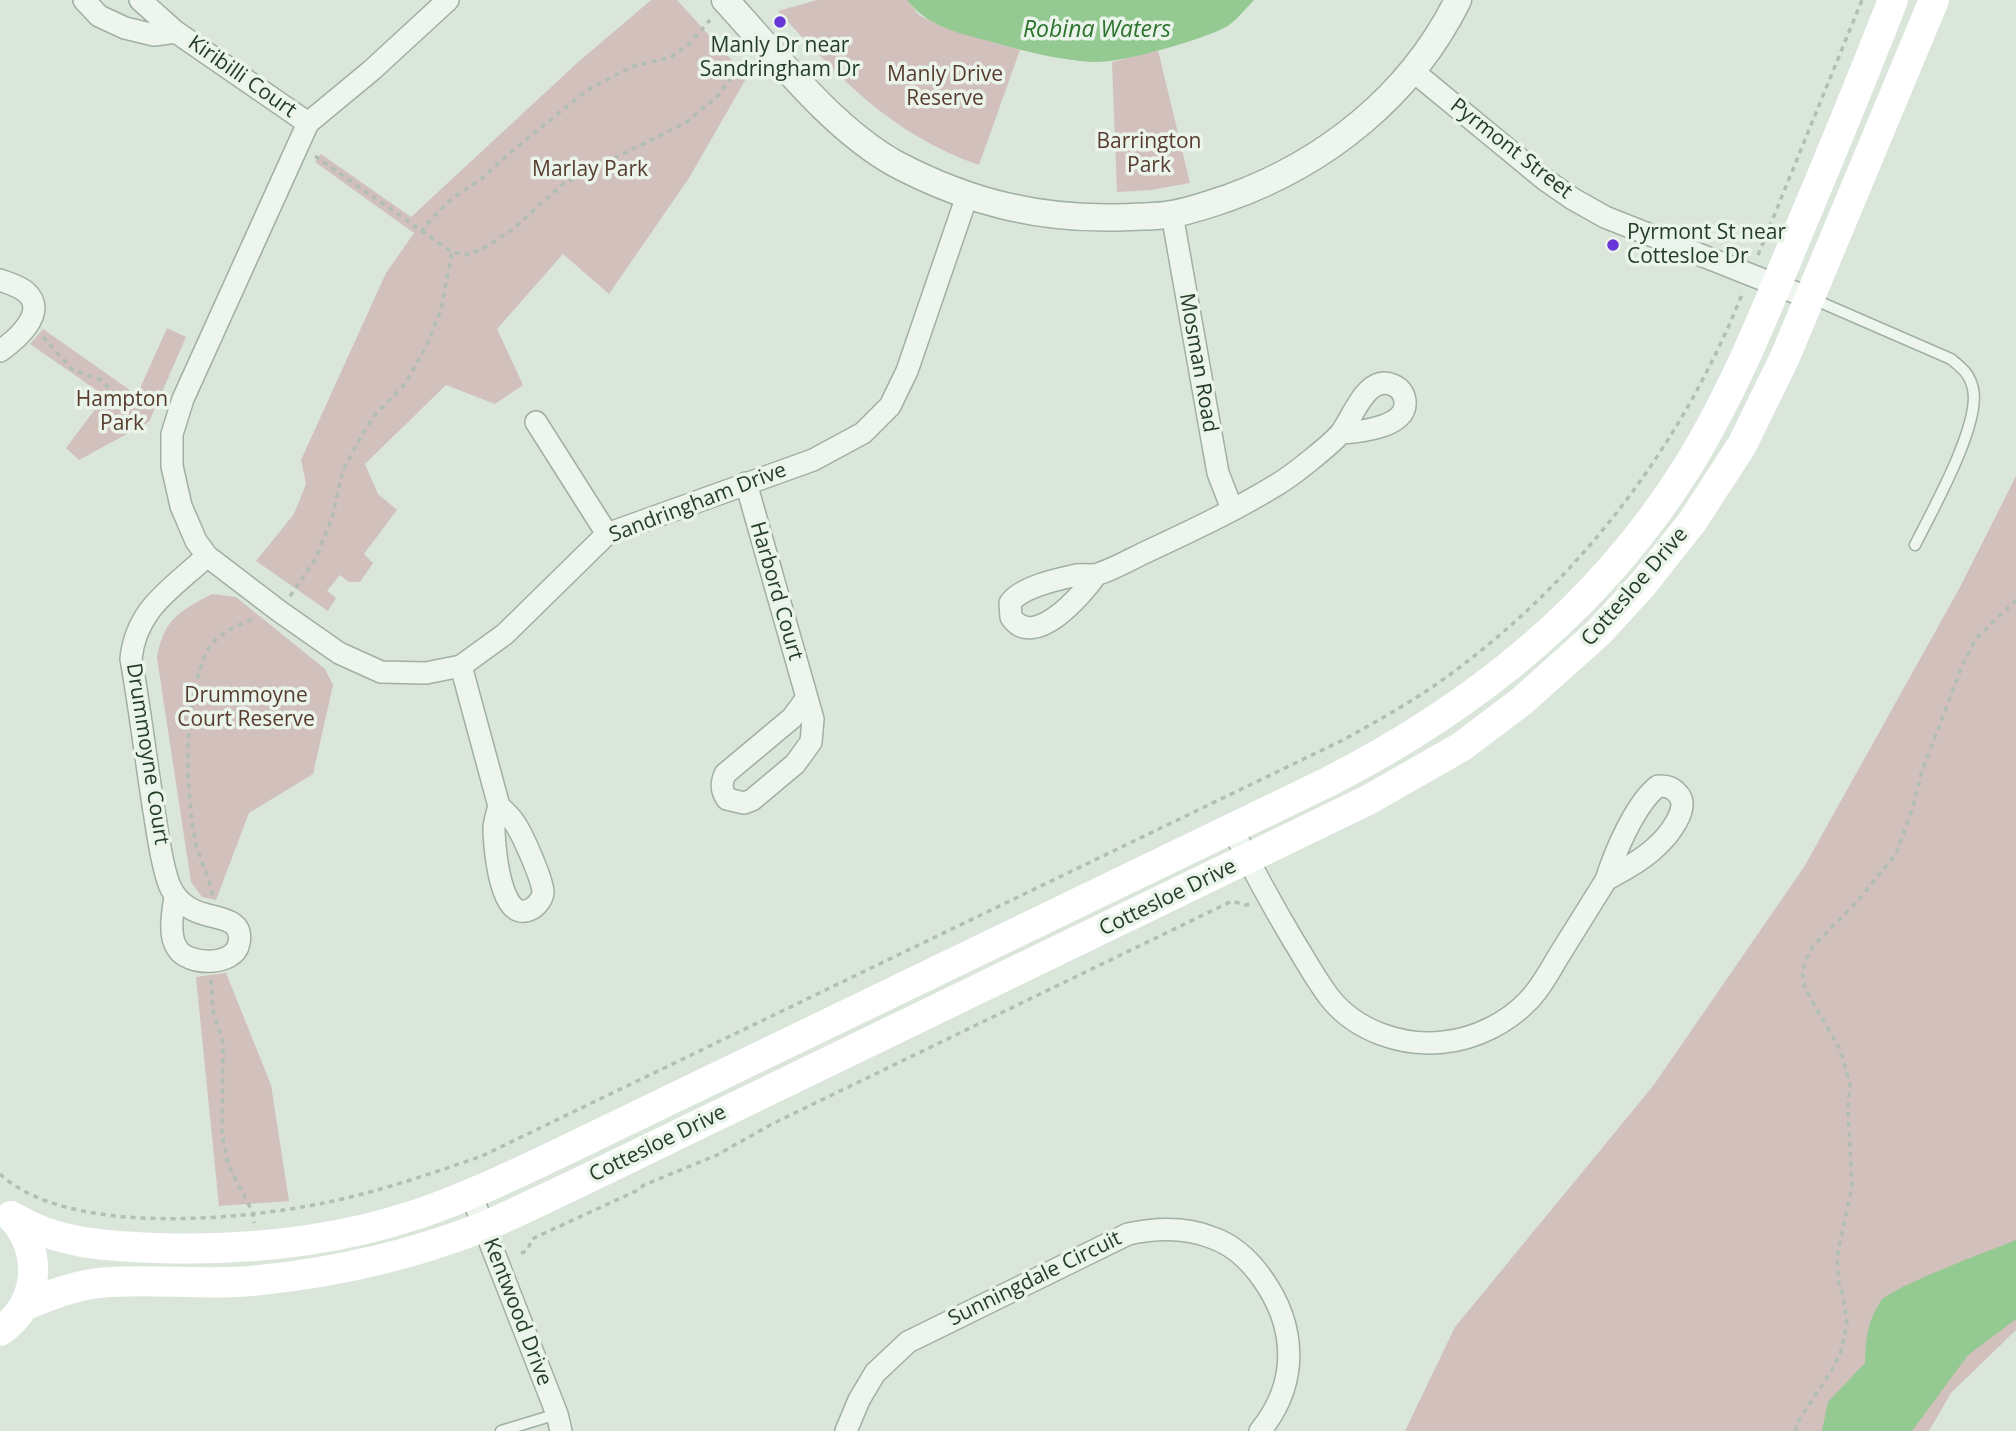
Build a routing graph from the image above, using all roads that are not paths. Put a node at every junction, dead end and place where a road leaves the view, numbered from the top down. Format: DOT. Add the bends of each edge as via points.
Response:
graph roads {
  1 [pos="85,0"];
  2 [pos="140,0"];
  3 [pos="448,0"];
  4 [pos="1458,0"];
  5 [pos="1893,0"];
  6 [pos="1934,0"];
  7 [pos="718,10"];
  8 [pos="176,32"];
  9 [pos="1413,71"];
  10 [pos="308,123"];
  11 [pos="967,196"];
  12 [pos="1172,214"];
  13 [pos="0,280"];
  14 [pos="1777,285"];
  15 [pos="1809,298"];
  16 [pos="0,351"];
  17 [pos="536,422"];
  18 [pos="1341,433"];
  19 [pos="746,483"];
  20 [pos="1232,509"];
  21 [pos="607,534"];
  22 [pos="1915,545"];
  23 [pos="207,556"];
  24 [pos="1096,575"];
  25 [pos="461,666"];
  26 [pos="806,699"];
  27 [pos="499,806"];
  28 [pos="1232,828"];
  29 [pos="1248,860"];
  30 [pos="1605,880"];
  31 [pos="175,896"];
  32 [pos="471,1194"];
  33 [pos="6,1212"];
  34 [pos="484,1226"];
  35 [pos="7,1325"];
  36 [pos="559,1423"];
  37 [pos="501,1431"];
  38 [pos="846,1431"];
  39 [pos="1260,1431"];
  1 -- 8 [label="street, Kiribilli Court" via="99,16 125,28 154,35"];
  2 -- 8 [label="street, Kiribilli Court"];
  3 -- 10 [label="street, Sandringham Drive"];
  4 -- 9 [label="street"];
  5 -- 14 [label="main road, Cottesloe Drive"];
  6 -- 15 [label="main road, Cottesloe Drive"];
  7 -- 11 [label="street" via="860,139 895,163"];
  8 -- 10 [label="street, Kiribilli Court"];
  9 -- 12 [label="street" via="1352,131 1316,157 1260,186"];
  9 -- 14 [label="street, Pyrmont Street" via="1573,199 1605,217"];
  10 -- 23 [label="street, Sandringham Drive" via="190,384 172,434 172,466 181,506"];
  11 -- 12 [label="street" via="1054,215"];
  11 -- 19 [label="street, Sandringham Drive" via="907,371 890,405 863,433 813,460"];
  12 -- 20 [label="street, Mosman Road" via="1218,473"];
  13 -- 16 [label="street" via="29,294 33,303 30,323"];
  14 -- 15 [label="street, Pyrmont Street"];
  14 -- 28 [label="main road, Cottesloe Drive" via="1731,388 1685,470 1628,548 1555,627 1490,682 1415,735"];
  15 -- 22 [label="lane" via="1951,359 1968,373 1974,391 1971,419"];
  15 -- 29 [label="main road, Cottesloe Drive" via="1763,405 1723,475 1663,560 1599,632 1522,701 1461,747"];
  17 -- 21 [label="street"];
  18 -- 20 [label="street" via="1281,482"];
  19 -- 21 [label="street, Sandringham Drive"];
  19 -- 26 [label="street, Harbord Court"];
  20 -- 24 [label="street"];
  21 -- 25 [label="street, Sandringham Drive" via="505,634"];
  23 -- 25 [label="street, Sandringham Drive" via="339,653 381,672 426,673"];
  23 -- 31 [label="street, Drummoyne Court" via="152,605 143,618 131,659 160,844"];
  25 -- 27 [label="street"];
  26 -- 26 [label="street, Harbord Court" via="813,719 811,742 795,764 752,800 727,799 722,792 724,774 792,718"];
  28 -- 29 [label="street"];
  28 -- 32 [label="main road, Cottesloe Drive"];
  29 -- 30 [label="street" via="1331,1000 1378,1034 1431,1043 1480,1033 1530,1000"];
  29 -- 34 [label="main road, Cottesloe Drive"];
  31 -- 31 [label="street, Drummoyne Court" via="176,947 189,959 211,961 231,955 239,944 236,926 201,914"];
  32 -- 33 [label="main road, Cottesloe Drive" via="348,1233 239,1247 94,1245 52,1236"];
  32 -- 34 [label="street, Kentwood Drive"];
  33 -- 35 [label="main road" via="27,1237 34,1260 33,1283"];
  34 -- 35 [label="main road, Cottesloe Drive" via="411,1251 321,1273 257,1281 110,1282 66,1290"];
  34 -- 36 [label="street, Kentwood Drive"];
  36 -- 37 [label="lane"];
  38 -- 39 [label="street, Sunningdale Circuit" via="875,1373 908,1342 1112,1241 1157,1230 1196,1233 1228,1245 1255,1267 1281,1308 1290,1360 1277,1407"];
}
